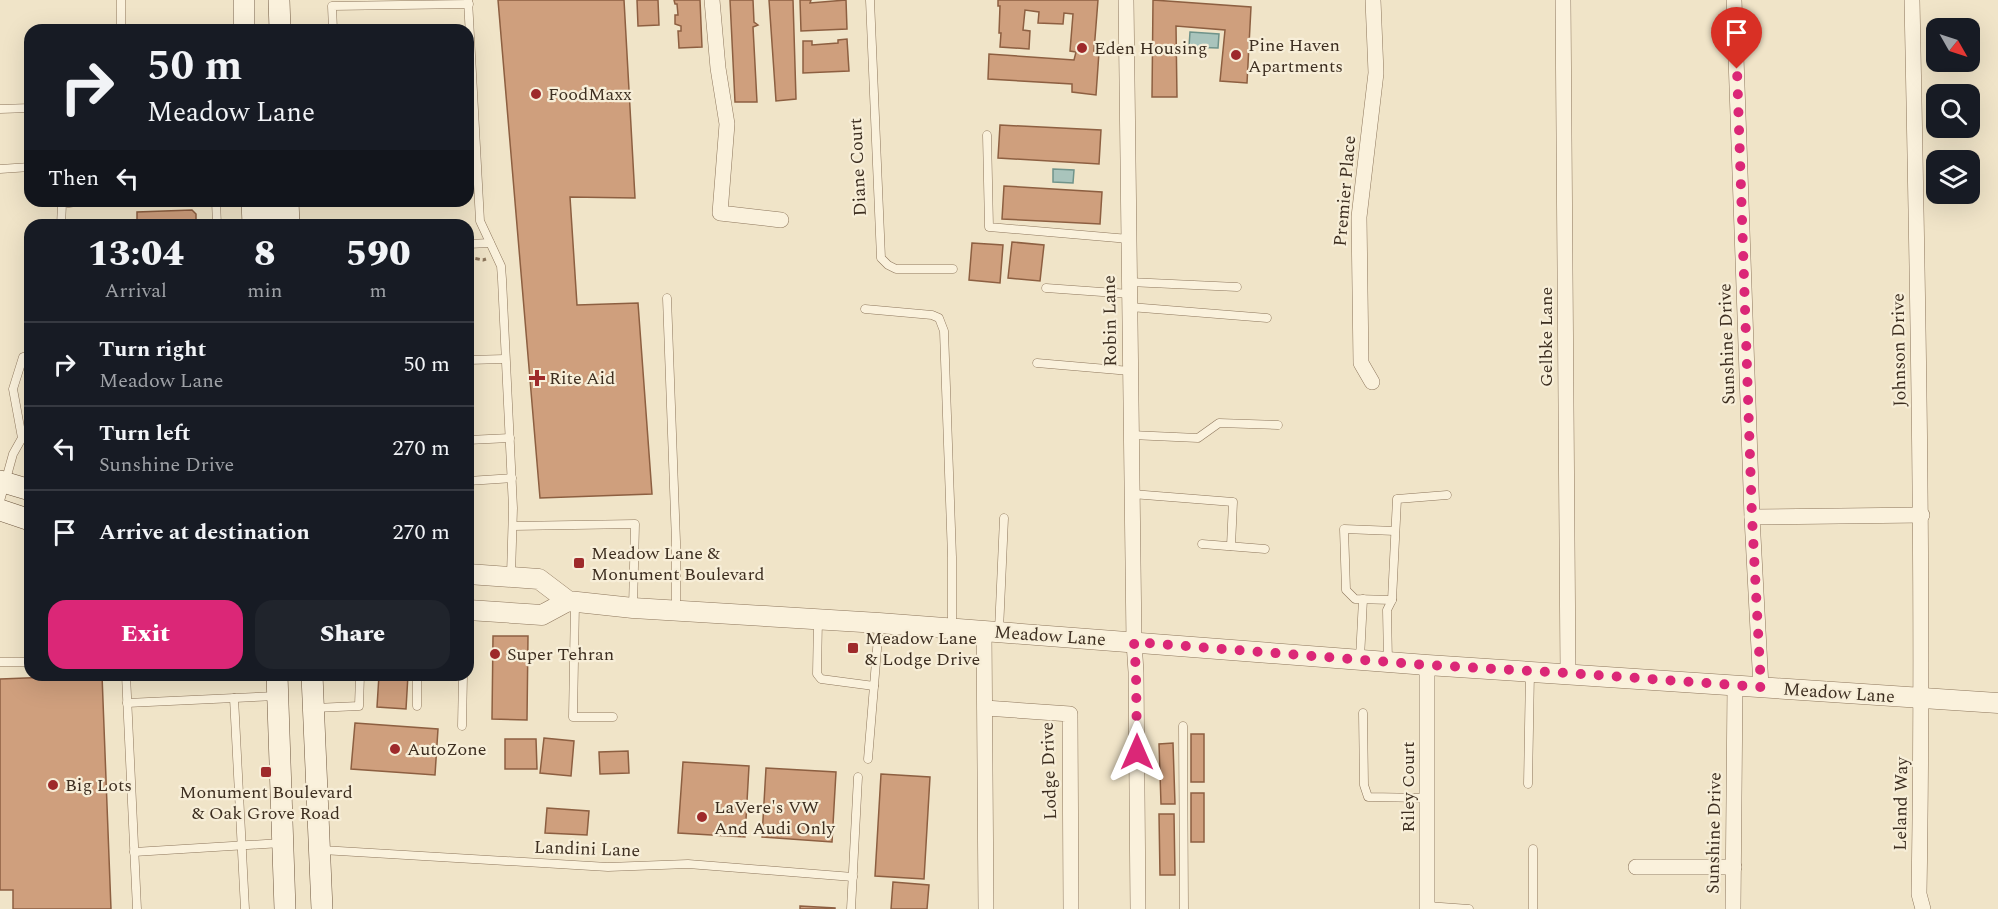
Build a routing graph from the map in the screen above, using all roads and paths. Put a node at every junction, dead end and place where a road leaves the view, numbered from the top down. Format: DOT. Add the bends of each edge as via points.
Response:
graph roads {
  1 [pos="121,0"];
  2 [pos="244,0"];
  3 [pos="279,0"];
  4 [pos="712,0"];
  5 [pos="870,0"];
  6 [pos="1126,0"];
  7 [pos="1373,0"];
  8 [pos="1563,0"];
  9 [pos="1734,0"];
  10 [pos="1912,0"];
  11 [pos="468,2"];
  12 [pos="122,24"];
  13 [pos="244,24"];
  14 [pos="280,24"];
  15 [pos="333,24"];
  16 [pos="469,24"];
  17 [pos="24,108"];
  18 [pos="0,109"];
  19 [pos="474,113"];
  20 [pos="987,135"];
  21 [pos="24,168"];
  22 [pos="0,169"];
  23 [pos="781,220"];
  24 [pos="1129,239"];
  25 [pos="490,243"];
  26 [pos="474,244"];
  27 [pos="953,269"];
  28 [pos="1236,287"];
  29 [pos="1046,288"];
  30 [pos="1130,294"];
  31 [pos="667,298"];
  32 [pos="865,309"];
  33 [pos="1267,318"];
  34 [pos="505,359"];
  35 [pos="474,360"];
  36 [pos="24,363"];
  37 [pos="1037,363"];
  38 [pos="1131,371"];
  39 [pos="1372,382"];
  40 [pos="1278,425"];
  41 [pos="24,432"];
  42 [pos="1131,435"];
  43 [pos="510,438"];
  44 [pos="474,440"];
  45 [pos="24,442"];
  46 [pos="512,478"];
  47 [pos="474,481"];
  48 [pos="2,488"];
  49 [pos="24,490"];
  50 [pos="1132,494"];
  51 [pos="1447,495"];
  52 [pos="0,510"];
  53 [pos="1922,515"];
  54 [pos="24,517"];
  55 [pos="1752,517"];
  56 [pos="1004,518"];
  57 [pos="513,526"];
  58 [pos="1395,531"];
  59 [pos="1202,544"];
  60 [pos="1231,546"];
  61 [pos="1265,549"];
  62 [pos="474,574"];
  63 [pos="511,577"];
  64 [pos="1363,600"];
  65 [pos="1392,600"];
  66 [pos="571,601"];
  67 [pos="633,608"];
  68 [pos="474,610"];
  69 [pos="676,611"];
  70 [pos="818,619"];
  71 [pos="879,623"];
  72 [pos="952,630"];
  73 [pos="992,632"];
  74 [pos="1134,642"];
  75 [pos="1360,660"];
  76 [pos="0,662"];
  77 [pos="24,662"];
  78 [pos="1388,662"];
  79 [pos="1427,665"];
  80 [pos="1530,671"];
  81 [pos="1568,673"];
  82 [pos="126,681"];
  83 [pos="277,681"];
  84 [pos="312,681"];
  85 [pos="360,681"];
  86 [pos="417,681"];
  87 [pos="464,681"];
  88 [pos="874,686"];
  89 [pos="1735,686"];
  90 [pos="1761,687"];
  91 [pos="278,696"];
  92 [pos="234,698"];
  93 [pos="1922,699"];
  94 [pos="1998,703"];
  95 [pos="127,704"];
  96 [pos="417,706"];
  97 [pos="314,708"];
  98 [pos="985,708"];
  99 [pos="1363,713"];
  100 [pos="613,717"];
  101 [pos="462,726"];
  102 [pos="1184,726"];
  103 [pos="868,759"];
  104 [pos="858,777"];
  105 [pos="1528,784"];
  106 [pos="1427,798"];
  107 [pos="283,843"];
  108 [pos="242,846"];
  109 [pos="1533,849"];
  110 [pos="320,850"];
  111 [pos="134,852"];
  112 [pos="1636,867"];
  113 [pos="1734,867"];
  114 [pos="853,877"];
  115 [pos="1427,908"];
  116 [pos="137,909"];
  117 [pos="245,909"];
  118 [pos="285,909"];
  119 [pos="322,909"];
  120 [pos="851,909"];
  121 [pos="986,909"];
  122 [pos="1071,909"];
  123 [pos="1138,909"];
  124 [pos="1184,909"];
  125 [pos="1469,909"];
  126 [pos="1533,909"];
  127 [pos="1733,909"];
  128 [pos="1923,909"];
  1 -- 12 [label="lane"];
  2 -- 13 [label="main road"];
  3 -- 14 [label="main road"];
  4 -- 23 [label="street" via="728,124 720,213"];
  5 -- 27 [label="lane, Diane Court" via="881,258 896,269"];
  6 -- 24 [label="street, Robin Lane"];
  7 -- 39 [label="street, Premier Place" via="1376,73 1359,217 1360,363"];
  8 -- 81 [label="street, Gelbke Lane"];
  9 -- 55 [label="street, Sunshine Drive"];
  10 -- 53 [label="street, Johnson Drive"];
  11 -- 15 [label="lane" via="332,6"];
  11 -- 16 [label="lane"];
  17 -- 18 [label="lane"];
  19 -- 25 [label="lane" via="480,221"];
  20 -- 24 [label="lane" via="989,227"];
  21 -- 22 [label="lane"];
  24 -- 30 [label="street, Robin Lane"];
  25 -- 26 [label="lane"];
  25 -- 34 [label="lane" via="501,266"];
  28 -- 30 [label="lane"];
  29 -- 30 [label="lane"];
  30 -- 33 [label="lane"];
  30 -- 38 [label="street, Robin Lane"];
  31 -- 69 [label="lane"];
  32 -- 72 [label="lane" via="932,315 939,318 944,331"];
  34 -- 35 [label="lane"];
  34 -- 43 [label="lane"];
  36 -- 41 [label="lane" via="13,389"];
  37 -- 38 [label="lane"];
  38 -- 42 [label="street, Robin Lane"];
  40 -- 42 [label="lane" via="1219,423 1198,438"];
  42 -- 50 [label="street, Robin Lane"];
  43 -- 44 [label="lane"];
  43 -- 46 [label="lane"];
  45 -- 48 [label="lane" via="13,454"];
  46 -- 47 [label="lane"];
  46 -- 57 [label="lane"];
  48 -- 49 [label="main road"];
  50 -- 60 [label="lane" via="1233,502"];
  50 -- 74 [label="street, Robin Lane"];
  51 -- 58 [label="lane" via="1397,499"];
  52 -- 54 [label="main road"];
  53 -- 55 [label="street"];
  53 -- 93 [label="street, Johnson Drive"];
  55 -- 90 [label="street, Sunshine Drive"];
  56 -- 73 [label="lane"];
  57 -- 63 [label="lane"];
  57 -- 67 [label="lane" via="635,524"];
  58 -- 64 [label="lane" via="1344,529 1346,590 1355,599"];
  58 -- 65 [label="lane"];
  59 -- 60 [label="lane"];
  60 -- 61 [label="lane"];
  62 -- 63 [label="street"];
  63 -- 66 [label="street" via="539,579"];
  64 -- 65 [label="lane"];
  64 -- 75 [label="lane"];
  65 -- 78 [label="lane" via="1387,610"];
  66 -- 67 [label="street, Meadow Lane"];
  66 -- 68 [label="street" via="542,615"];
  66 -- 100 [label="lane" via="573,717"];
  67 -- 69 [label="street, Meadow Lane"];
  69 -- 70 [label="street, Meadow Lane"];
  70 -- 71 [label="street, Meadow Lane"];
  70 -- 88 [label="lane" via="817,674 821,679"];
  71 -- 72 [label="street, Meadow Lane"];
  71 -- 88 [label="lane"];
  72 -- 73 [label="street, Meadow Lane"];
  73 -- 74 [label="street, Meadow Lane"];
  73 -- 98 [label="street"];
  74 -- 75 [label="street, Meadow Lane"];
  74 -- 123 [label="street, Robin Lane"];
  75 -- 78 [label="street, Meadow Lane"];
  76 -- 77 [label="lane"];
  78 -- 79 [label="street, Meadow Lane"];
  79 -- 80 [label="street, Meadow Lane"];
  79 -- 106 [label="street, Riley Court"];
  80 -- 81 [label="street, Meadow Lane"];
  80 -- 105 [label="lane"];
  81 -- 89 [label="street, Meadow Lane"];
  82 -- 95 [label="lane"];
  83 -- 91 [label="main road"];
  84 -- 97 [label="main road"];
  85 -- 97 [label="lane" via="359,706"];
  86 -- 96 [label="lane"];
  87 -- 101 [label="lane"];
  88 -- 103 [label="lane"];
  89 -- 90 [label="street, Meadow Lane"];
  89 -- 113 [label="street, Sunshine Drive"];
  90 -- 93 [label="street, Meadow Lane"];
  91 -- 92 [label="lane"];
  91 -- 107 [label="main road"];
  92 -- 95 [label="lane"];
  92 -- 108 [label="lane"];
  93 -- 94 [label="street, Meadow Lane"];
  93 -- 128 [label="street, Leland Way" via="1919,894"];
  95 -- 111 [label="lane"];
  97 -- 110 [label="main road"];
  98 -- 121 [label="street"];
  98 -- 122 [label="street, Lodge Drive" via="1070,714"];
  99 -- 106 [label="lane" via="1366,794 1372,798"];
  102 -- 124 [label="lane"];
  104 -- 114 [label="lane"];
  106 -- 115 [label="street, Riley Court"];
  107 -- 108 [label="lane"];
  107 -- 118 [label="main road"];
  108 -- 111 [label="lane"];
  108 -- 117 [label="lane"];
  109 -- 126 [label="lane"];
  110 -- 114 [label="lane, Landini Lane" via="608,867 688,864"];
  110 -- 119 [label="main road"];
  111 -- 116 [label="lane"];
  112 -- 113 [label="street"];
  113 -- 127 [label="street, Sunshine Drive"];
  114 -- 120 [label="lane"];
  115 -- 125 [label="lane"];
}
